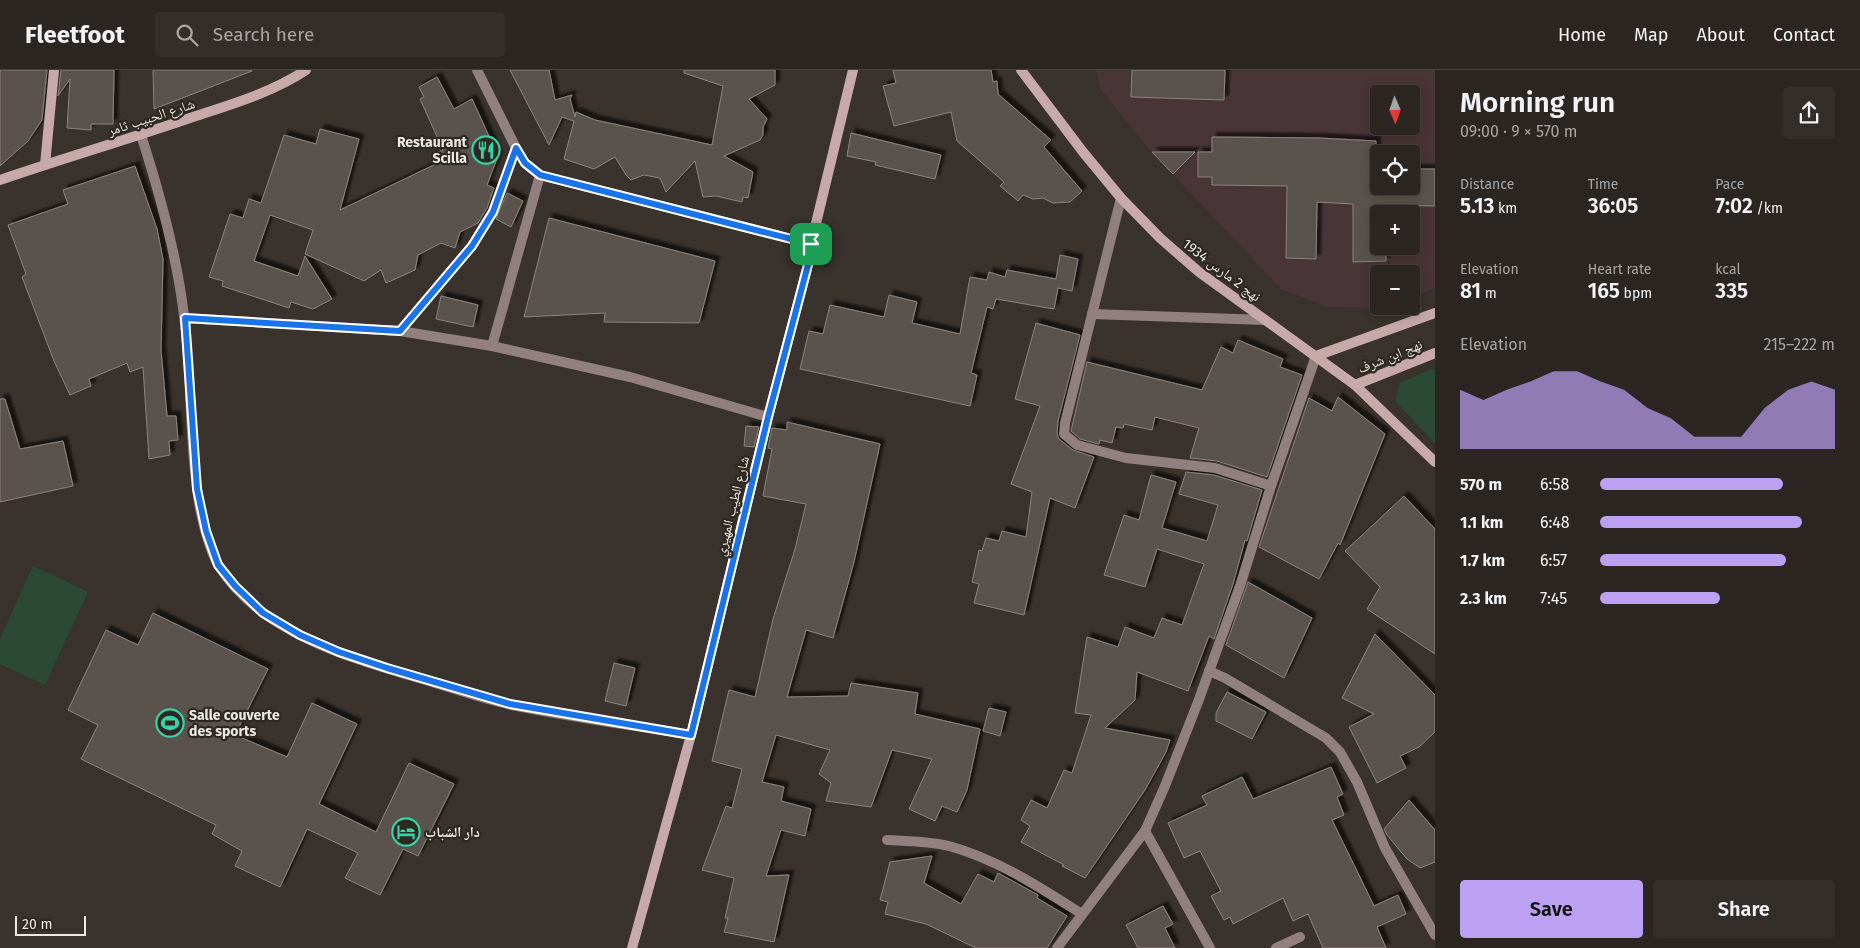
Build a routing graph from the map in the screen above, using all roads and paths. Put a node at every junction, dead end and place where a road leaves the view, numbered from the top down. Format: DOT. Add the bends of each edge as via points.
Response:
graph roads {
  1 [pos="54,70"];
  2 [pos="306,70"];
  3 [pos="477,70"];
  4 [pos="854,70"];
  5 [pos="1022,70"];
  6 [pos="141,135"];
  7 [pos="516,148"];
  8 [pos="45,165"];
  9 [pos="540,175"];
  10 [pos="0,180"];
  11 [pos="1121,198"];
  12 [pos="811,244"];
  13 [pos="1435,313"];
  14 [pos="1092,314"];
  15 [pos="185,318"];
  16 [pos="1265,320"];
  17 [pos="400,331"];
  18 [pos="492,346"];
  19 [pos="1435,353"];
  20 [pos="1316,356"];
  21 [pos="1355,385"];
  22 [pos="768,417"];
  23 [pos="1435,462"];
  24 [pos="1271,486"];
  25 [pos="1209,670"];
  26 [pos="691,735"];
  27 [pos="1145,831"];
  28 [pos="887,840"];
  29 [pos="1082,914"];
  30 [pos="1435,935"];
  31 [pos="1300,937"];
  32 [pos="632,948"];
  33 [pos="1057,948"];
  34 [pos="1210,948"];
  35 [pos="1276,948"];
  1 -- 8 [label="street"];
  2 -- 6 [label="street, شارع الحبيب ثامر" via="257,96"];
  3 -- 7 [label="street"];
  4 -- 12 [label="street, شارع الطيب المهيري"];
  5 -- 11 [label="street, نهج 2 مارس 1934"];
  6 -- 8 [label="street, شارع الحبيب ثامر"];
  6 -- 15 [label="street" via="170,237"];
  7 -- 9 [label="street" via="525,163"];
  7 -- 17 [label="street" via="493,212 472,246"];
  8 -- 10 [label="street, شارع الحبيب ثامر"];
  9 -- 12 [label="street"];
  9 -- 18 [label="street"];
  11 -- 14 [label="street"];
  11 -- 16 [label="street, نهج 2 مارس 1934" via="1199,272"];
  12 -- 22 [label="street, شارع الطيب المهيري"];
  13 -- 20 [label="street, نهج ابن شرف"];
  14 -- 16 [label="street"];
  14 -- 24 [label="street" via="1064,434 1078,445 1126,458 1215,468"];
  15 -- 17 [label="street"];
  15 -- 26 [label="street" via="197,489 206,531 218,565 263,613 300,635 339,652 510,704"];
  16 -- 20 [label="street, نهج 2 مارس 1934"];
  17 -- 18 [label="street"];
  18 -- 22 [label="street" via="630,377"];
  19 -- 21 [label="street, نهج ابن شرف"];
  20 -- 21 [label="street, نهج 2 مارس 1934"];
  20 -- 24 [label="street"];
  21 -- 23 [label="street, نهج 2 مارس 1934"];
  22 -- 26 [label="street, شارع الطيب المهيري"];
  24 -- 25 [label="street" via="1240,586"];
  25 -- 27 [label="street"];
  25 -- 30 [label="street" via="1318,733 1340,752 1386,848"];
  26 -- 32 [label="street, شارع الطيب المهيري"];
  27 -- 29 [label="street"];
  27 -- 34 [label="street"];
  28 -- 29 [label="street" via="934,844 971,854 1053,895"];
  29 -- 33 [label="street"];
  31 -- 35 [label="street"];
}
